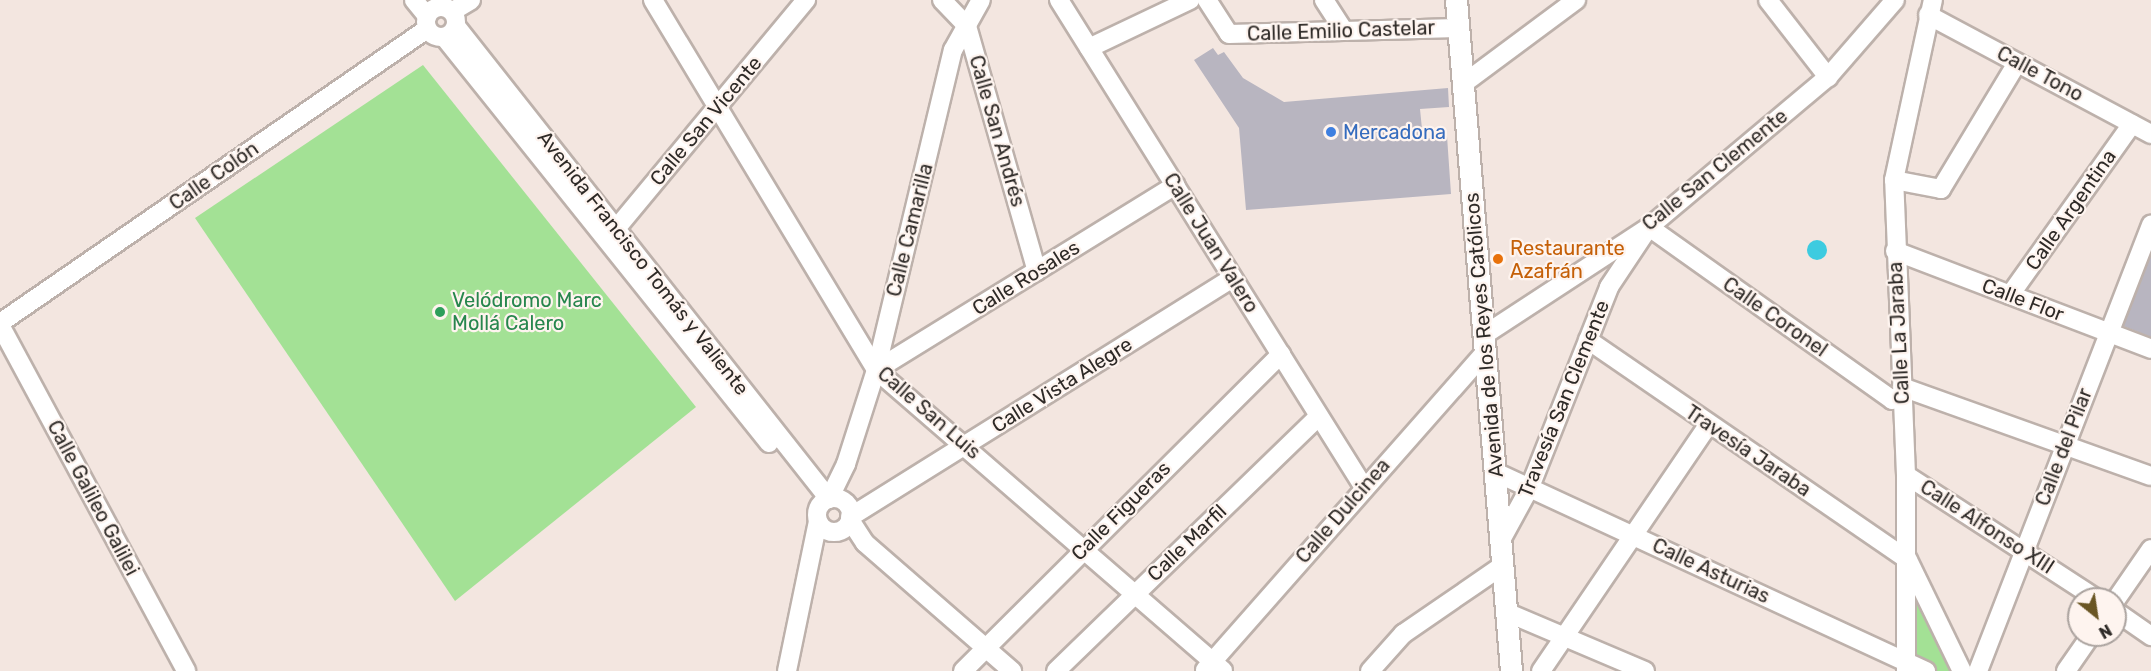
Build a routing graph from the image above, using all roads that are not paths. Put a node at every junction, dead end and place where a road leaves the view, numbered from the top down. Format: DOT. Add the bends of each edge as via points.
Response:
graph roads {
  1 [pos="414,0"];
  2 [pos="471,0"];
  3 [pos="653,0"];
  4 [pos="806,0"];
  5 [pos="942,0"];
  6 [pos="981,0"];
  7 [pos="1059,0"];
  8 [pos="1190,0"];
  9 [pos="1207,0"];
  10 [pos="1324,0"];
  11 [pos="1455,0"];
  12 [pos="1576,0"];
  13 [pos="1768,0"];
  14 [pos="1895,0"];
  15 [pos="1931,8"];
  16 [pos="440,18"];
  17 [pos="967,26"];
  18 [pos="1458,28"];
  19 [pos="1344,31"];
  20 [pos="1089,48"];
  21 [pos="2017,63"];
  22 [pos="1828,77"];
  23 [pos="1463,84"];
  24 [pos="718,107"];
  25 [pos="2132,124"];
  26 [pos="2151,134"];
  27 [pos="1894,180"];
  28 [pos="1176,185"];
  29 [pos="2151,224"];
  30 [pos="1649,227"];
  31 [pos="611,235"];
  32 [pos="1895,251"];
  33 [pos="1037,271"];
  34 [pos="1233,278"];
  35 [pos="2010,296"];
  36 [pos="0,324"];
  37 [pos="2110,334"];
  38 [pos="1588,340"];
  39 [pos="1484,344"];
  40 [pos="2151,350"];
  41 [pos="1281,354"];
  42 [pos="876,370"];
  43 [pos="1902,391"];
  44 [pos="1319,416"];
  45 [pos="1708,425"];
  46 [pos="2062,445"];
  47 [pos="967,446"];
  48 [pos="846,464"];
  49 [pos="1495,472"];
  50 [pos="1906,475"];
  51 [pos="2151,476"];
  52 [pos="1363,486"];
  53 [pos="1530,487"];
  54 [pos="823,508"];
  55 [pos="848,518"];
  56 [pos="1634,535"];
  57 [pos="1500,542"];
  58 [pos="1084,547"];
  59 [pos="2151,549"];
  60 [pos="2024,552"];
  61 [pos="812,560"];
  62 [pos="1908,560"];
  63 [pos="1502,566"];
  64 [pos="2078,587"];
  65 [pos="2125,587"];
  66 [pos="1137,591"];
  67 [pos="1506,612"];
  68 [pos="2127,619"];
  69 [pos="1563,634"];
  70 [pos="2151,636"];
  71 [pos="985,647"];
  72 [pos="2083,647"];
  73 [pos="1906,667"];
  74 [pos="1213,668"];
  75 [pos="186,671"];
  76 [pos="787,671"];
  77 [pos="963,671"];
  78 [pos="1012,671"];
  79 [pos="1056,671"];
  80 [pos="1370,671"];
  81 [pos="1510,671"];
  82 [pos="1541,671"];
  83 [pos="1645,671"];
  84 [pos="1926,671"];
  85 [pos="1962,671"];
  86 [pos="1978,671"];
  87 [pos="2066,671"];
  1 -- 16 [label="street, Avenida Francisco Tomás y Valiente"];
  2 -- 16 [label="street, Calle Colón"];
  3 -- 24 [label="street, Calle San Luis"];
  4 -- 24 [label="street, Calle San Vicente"];
  5 -- 17 [label="street, Calle San Andrés"];
  6 -- 17 [label="street, Calle Camarilla"];
  7 -- 20 [label="street, Calle Juan Valero"];
  8 -- 20 [label="street"];
  9 -- 19 [label="street, Calle Emilio Castelar" via="1229,34"];
  10 -- 19 [label="street"];
  11 -- 18 [label="street, Avenida de los Reyes Católicos"];
  12 -- 23 [label="street"];
  13 -- 22 [label="street"];
  14 -- 22 [label="street, Calle San Clemente"];
  15 -- 21 [label="street, Calle Tono"];
  15 -- 27 [label="street, Calle La Jaraba"];
  16 -- 31 [label="street, Avenida Francisco Tomás y Valiente"];
  16 -- 36 [label="street, Calle Colón"];
  17 -- 33 [label="street, Calle San Andrés"];
  17 -- 42 [label="street, Calle Camarilla" via="953,50"];
  18 -- 19 [label="street, Calle Emilio Castelar"];
  18 -- 23 [label="street, Avenida de los Reyes Católicos"];
  20 -- 28 [label="street, Calle Juan Valero"];
  21 -- 25 [label="street, Calle Tono"];
  21 -- 27 [label="street" via="1941,189"];
  22 -- 30 [label="street, Calle San Clemente"];
  23 -- 39 [label="street, Avenida de los Reyes Católicos"];
  24 -- 31 [label="street, Calle San Vicente"];
  24 -- 42 [label="street, Calle San Luis"];
  25 -- 26 [label="street, Calle Tono"];
  25 -- 35 [label="street, Calle Argentina"];
  27 -- 32 [label="street, Calle La Jaraba"];
  28 -- 33 [label="street, Calle Rosales"];
  28 -- 34 [label="street, Calle Juan Valero"];
  29 -- 37 [label="street, Calle del Pilar"];
  30 -- 38 [label="street, Travesía San Clemente" via="1609,287"];
  30 -- 39 [label="street, Calle San Clemente"];
  30 -- 43 [label="street, Calle Coronel" via="1892,400"];
  31 -- 54 [label="street, Avenida Francisco Tomás y Valiente"];
  32 -- 35 [label="street, Calle Flor"];
  32 -- 43 [label="street, Calle La Jaraba"];
  33 -- 42 [label="street, Calle Rosales"];
  34 -- 41 [label="street, Calle Juan Valero"];
  34 -- 47 [label="street, Calle Vista Alegre"];
  35 -- 37 [label="street, Calle Flor"];
  36 -- 75 [label="street, Calle Galileo Galilei"];
  37 -- 40 [label="street, Calle Flor"];
  37 -- 46 [label="street, Calle del Pilar"];
  38 -- 45 [label="street, Travesía Jaraba"];
  38 -- 53 [label="street, Travesía San Clemente"];
  39 -- 49 [label="street, Avenida de los Reyes Católicos"];
  39 -- 52 [label="street, Calle Dulcinea"];
  41 -- 44 [label="street, Calle Juan Valero"];
  41 -- 58 [label="street, Calle Figueras"];
  42 -- 47 [label="street, Calle San Luis"];
  42 -- 48 [label="street, Calle Camarilla"];
  43 -- 46 [label="street, Calle Coronel"];
  43 -- 50 [label="street, Calle La Jaraba"];
  44 -- 52 [label="street, Calle Juan Valero"];
  44 -- 66 [label="street, Calle Marfil"];
  45 -- 56 [label="street"];
  45 -- 62 [label="street, Travesía Jaraba"];
  46 -- 51 [label="street, Calle Coronel"];
  46 -- 60 [label="street, Calle del Pilar"];
  47 -- 55 [label="street, Calle Vista Alegre"];
  47 -- 58 [label="street, Calle San Luis"];
  48 -- 54 [label="street, Calle Camarilla"];
  48 -- 55 [label="street, Calle Camarilla"];
  49 -- 53 [label="street, Calle Asturias"];
  49 -- 57 [label="street, Avenida de los Reyes Católicos"];
  50 -- 60 [label="street, Calle Alfonso XIII"];
  50 -- 62 [label="street, Calle La Jaraba"];
  52 -- 74 [label="street, Calle Dulcinea"];
  53 -- 56 [label="street, Calle Asturias"];
  53 -- 57 [label="street, Travesía San Clemente"];
  54 -- 55 [label="street"];
  54 -- 55 [label="street"];
  54 -- 61 [label="street"];
  55 -- 61 [label="street"];
  55 -- 71 [label="street" via="865,543"];
  56 -- 69 [label="street"];
  56 -- 73 [label="street, Calle Asturias"];
  57 -- 63 [label="street, Avenida de los Reyes Católicos"];
  58 -- 66 [label="street, Calle San Luis"];
  58 -- 71 [label="street, Calle Figueras"];
  59 -- 65 [label="street"];
  60 -- 64 [label="street, Calle Alfonso XIII"];
  60 -- 86 [label="street, Calle del Pilar"];
  61 -- 76 [label="street"];
  62 -- 73 [label="street, Calle La Jaraba"];
  62 -- 85 [label="street"];
  63 -- 67 [label="street, Avenida de los Reyes Católicos"];
  63 -- 80 [label="street" via="1402,634"];
  66 -- 74 [label="street, Calle San Luis"];
  66 -- 79 [label="street, Calle Marfil"];
  67 -- 69 [label="street"];
  67 -- 81 [label="street, Avenida de los Reyes Católicos"];
  68 -- 70 [label="street"];
  69 -- 82 [label="street"];
  69 -- 83 [label="street"];
  71 -- 77 [label="street, Calle Figueras"];
  71 -- 78 [label="street"];
  72 -- 87 [label="street"];
  73 -- 84 [label="street, Calle Asturias"];
}
